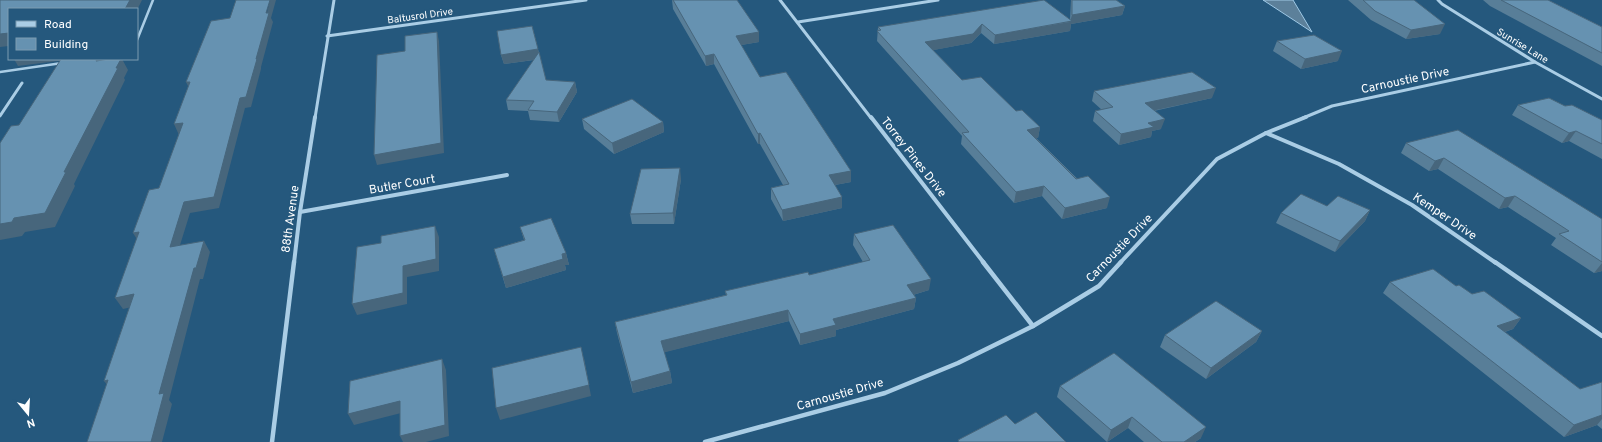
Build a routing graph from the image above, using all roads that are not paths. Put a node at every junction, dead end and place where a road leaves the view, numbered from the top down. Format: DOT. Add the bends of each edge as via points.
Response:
graph roads {
  1 [pos="153,0"];
  2 [pos="334,0"];
  3 [pos="586,0"];
  4 [pos="780,0"];
  5 [pos="938,0"];
  6 [pos="1438,0"];
  7 [pos="798,22"];
  8 [pos="327,36"];
  9 [pos="138,38"];
  10 [pos="66,62"];
  11 [pos="1535,62"];
  12 [pos="0,72"];
  13 [pos="22,83"];
  14 [pos="1602,99"];
  15 [pos="0,116"];
  16 [pos="1266,133"];
  17 [pos="507,175"];
  18 [pos="300,212"];
  19 [pos="1033,326"];
  20 [pos="1602,336"];
  21 [pos="272,442"];
  22 [pos="706,442"];
  1 -- 9 [label="lane"];
  2 -- 8 [label="street, 88th Avenue"];
  3 -- 8 [label="street, Baltusrol Drive"];
  4 -- 7 [label="street, Torrey Pines Drive"];
  5 -- 7 [label="street"];
  6 -- 11 [label="street, Sunrise Lane"];
  7 -- 19 [label="street, Torrey Pines Drive"];
  8 -- 18 [label="street, 88th Avenue"];
  10 -- 12 [label="lane"];
  11 -- 14 [label="street, Sunrise Lane"];
  11 -- 16 [label="street, Carnoustie Drive" via="1332,106"];
  13 -- 15 [label="street"];
  16 -- 19 [label="street, Carnoustie Drive" via="1217,159 1099,286"];
  16 -- 20 [label="street, Kemper Drive" via="1339,164 1412,205"];
  17 -- 18 [label="street, Butler Court"];
  18 -- 21 [label="street, 88th Avenue"];
  19 -- 22 [label="street, Carnoustie Drive" via="958,363 885,393"];
}
